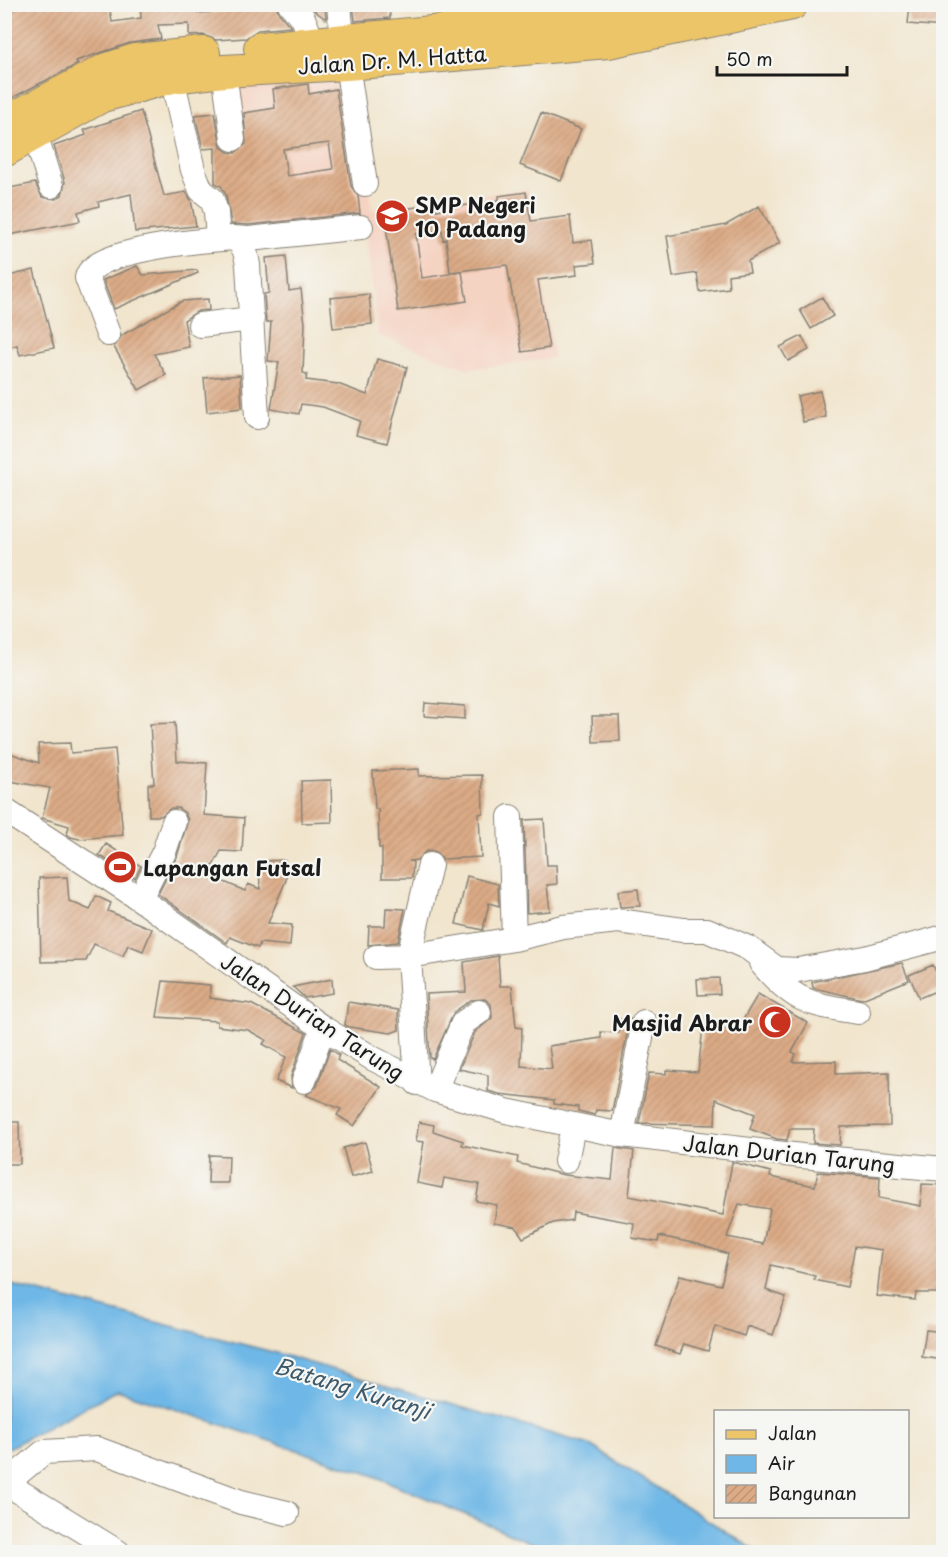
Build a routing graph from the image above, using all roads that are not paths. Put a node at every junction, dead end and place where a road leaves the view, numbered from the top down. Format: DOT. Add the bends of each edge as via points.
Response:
graph roads {
  1 [pos="290,4"];
  2 [pos="339,4"];
  3 [pos="663,4"];
  4 [pos="792,4"];
  5 [pos="334,48"];
  6 [pos="224,71"];
  7 [pos="172,77"];
  8 [pos="4,123"];
  9 [pos="35,134"];
  10 [pos="233,139"];
  11 [pos="4,151"];
  12 [pos="365,184"];
  13 [pos="51,186"];
  14 [pos="361,227"];
  15 [pos="226,238"];
  16 [pos="252,320"];
  17 [pos="200,325"];
  18 [pos="108,334"];
  19 [pos="257,417"];
  20 [pos="4,810"];
  21 [pos="510,817"];
  22 [pos="174,822"];
  23 [pos="430,865"];
  24 [pos="140,899"];
  25 [pos="944,937"];
  26 [pos="514,939"];
  27 [pos="748,948"];
  28 [pos="409,956"];
  29 [pos="376,957"];
  30 [pos="479,1012"];
  31 [pos="858,1012"];
  32 [pos="644,1022"];
  33 [pos="323,1028"];
  34 [pos="304,1081"];
  35 [pos="426,1087"];
  36 [pos="573,1127"];
  37 [pos="622,1135"];
  38 [pos="566,1161"];
  39 [pos="944,1169"];
  40 [pos="6,1484"];
  41 [pos="287,1513"];
  42 [pos="118,1552"];
  1 -- 5 [label="street"];
  2 -- 5 [label="street"];
  3 -- 5 [label="main road, Jalan Dr. M. Hatta" via="605,16"];
  4 -- 5 [label="main road, Jalan Dr. M. Hatta" via="608,42"];
  5 -- 6 [label="main road, Jalan Dr. M. Hatta"];
  5 -- 8 [label="main road, Jalan Dr. M. Hatta" via="135,60 105,70"];
  5 -- 12 [label="street"];
  6 -- 7 [label="main road, Jalan Dr. M. Hatta"];
  6 -- 10 [label="street"];
  7 -- 9 [label="main road, Jalan Dr. M. Hatta" via="102,96"];
  7 -- 15 [label="street" via="193,170 201,190 212,199"];
  9 -- 11 [label="main road, Jalan Dr. M. Hatta"];
  9 -- 13 [label="street"];
  14 -- 15 [label="street"];
  15 -- 16 [label="street" via="239,240 246,252"];
  15 -- 18 [label="street" via="147,248 92,268 87,278"];
  16 -- 17 [label="street"];
  16 -- 19 [label="street"];
  20 -- 24 [label="street, Jalan Durian Tarung"];
  21 -- 26 [label="street"];
  22 -- 24 [label="street"];
  23 -- 28 [label="street"];
  24 -- 33 [label="street, Jalan Durian Tarung"];
  25 -- 27 [label="street" via="825,968 798,970 777,969"];
  26 -- 27 [label="street" via="563,927 618,921 707,930"];
  26 -- 28 [label="street"];
  27 -- 31 [label="street" via="793,996 811,1004"];
  28 -- 29 [label="street"];
  28 -- 35 [label="street"];
  30 -- 35 [label="street" via="463,1023"];
  32 -- 37 [label="street"];
  33 -- 34 [label="street"];
  33 -- 35 [label="street, Jalan Durian Tarung"];
  35 -- 36 [label="street, Jalan Durian Tarung"];
  36 -- 37 [label="street, Jalan Durian Tarung"];
  36 -- 38 [label="street"];
  37 -- 39 [label="street, Jalan Durian Tarung"];
  40 -- 41 [label="street" via="44,1452 97,1449 241,1502"];
  40 -- 42 [label="street"];
}
